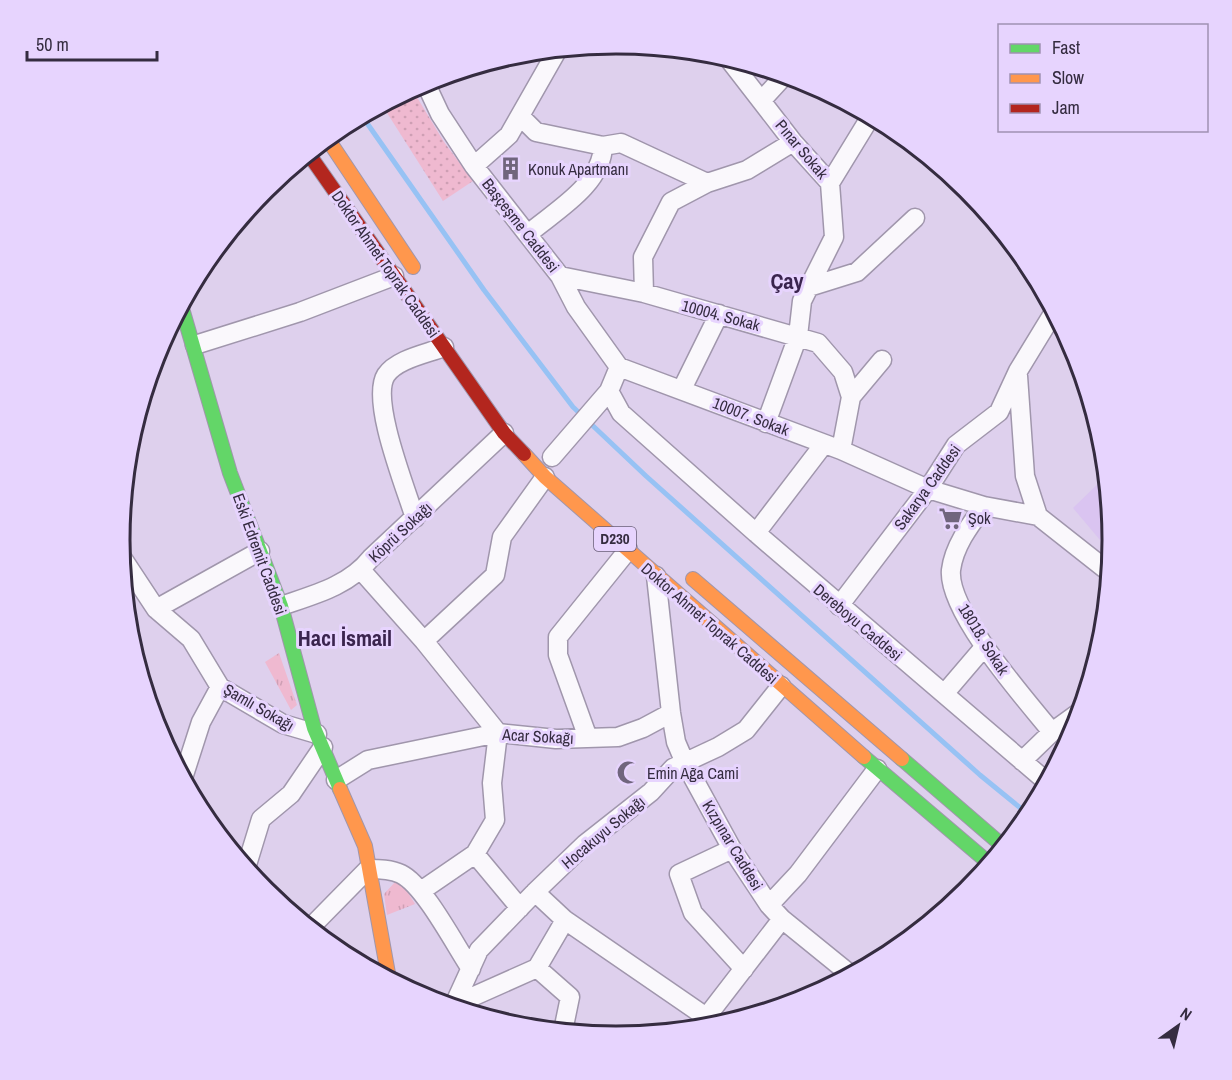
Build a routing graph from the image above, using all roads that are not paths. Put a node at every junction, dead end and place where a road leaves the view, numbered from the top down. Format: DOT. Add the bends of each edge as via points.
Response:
graph roads {
  1 [pos="553,58"];
  2 [pos="738,70"];
  3 [pos="778,82"];
  4 [pos="429,91"];
  5 [pos="762,100"];
  6 [pos="520,116"];
  7 [pos="866,124"];
  8 [pos="793,142"];
  9 [pos="332,146"];
  10 [pos="603,146"];
  11 [pos="313,160"];
  12 [pos="474,166"];
  13 [pos="707,183"];
  14 [pos="830,183"];
  15 [pos="915,218"];
  16 [pos="528,234"];
  17 [pos="394,276"];
  18 [pos="560,276"];
  19 [pos="423,282"];
  20 [pos="809,287"];
  21 [pos="644,293"];
  22 [pos="720,314"];
  23 [pos="185,315"];
  24 [pos="1049,320"];
  25 [pos="798,336"];
  26 [pos="195,345"];
  27 [pos="444,347"];
  28 [pos="882,360"];
  29 [pos="619,367"];
  30 [pos="1018,371"];
  31 [pos="682,389"];
  32 [pos="609,391"];
  33 [pos="851,397"];
  34 [pos="766,423"];
  35 [pos="504,434"];
  36 [pos="824,444"];
  37 [pos="842,450"];
  38 [pos="556,455"];
  39 [pos="545,477"];
  40 [pos="928,489"];
  41 [pos="984,506"];
  42 [pos="1038,516"];
  43 [pos="415,518"];
  44 [pos="756,533"];
  45 [pos="628,550"];
  46 [pos="260,551"];
  47 [pos="1101,566"];
  48 [pos="680,568"];
  49 [pos="361,570"];
  50 [pos="131,571"];
  51 [pos="656,576"];
  52 [pos="281,606"];
  53 [pos="838,606"];
  54 [pos="156,609"];
  55 [pos="424,641"];
  56 [pos="985,646"];
  57 [pos="781,686"];
  58 [pos="220,687"];
  59 [pos="944,694"];
  60 [pos="671,713"];
  61 [pos="1064,728"];
  62 [pos="498,733"];
  63 [pos="588,738"];
  64 [pos="320,741"];
  65 [pos="1022,761"];
  66 [pos="685,763"];
  67 [pos="186,767"];
  68 [pos="878,769"];
  69 [pos="1040,777"];
  70 [pos="336,780"];
  71 [pos="997,841"];
  72 [pos="732,849"];
  73 [pos="475,854"];
  74 [pos="249,858"];
  75 [pos="983,858"];
  76 [pos="368,869"];
  77 [pos="421,891"];
  78 [pos="535,892"];
  79 [pos="769,905"];
  80 [pos="520,908"];
  81 [pos="565,920"];
  82 [pos="782,920"];
  83 [pos="316,922"];
  84 [pos="387,968"];
  85 [pos="537,968"];
  86 [pos="471,969"];
  87 [pos="744,969"];
  88 [pos="843,969"];
  89 [pos="457,999"];
  90 [pos="464,1001"];
  91 [pos="705,1018"];
  92 [pos="698,1019"];
  93 [pos="565,1023"];
  1 -- 6 [label="street"];
  2 -- 5 [label="street, Pınar Sokak"];
  3 -- 5 [label="street"];
  4 -- 12 [label="street, Başçeşme Caddesi"];
  5 -- 8 [label="street, Pınar Sokak"];
  6 -- 10 [label="street" via="536,132"];
  6 -- 12 [label="street" via="509,135"];
  7 -- 14 [label="street"];
  8 -- 13 [label="street" via="747,170"];
  8 -- 14 [label="street, Pınar Sokak"];
  9 -- 19 [label="main road, Doktor Ahmet Toprak Caddesi"];
  10 -- 13 [label="street" via="621,143"];
  10 -- 16 [label="street" via="603,157 595,174"];
  11 -- 17 [label="main road, Doktor Ahmet Toprak Caddesi / D230"];
  12 -- 16 [label="street, Başçeşme Caddesi"];
  13 -- 21 [label="street" via="671,202 652,235 643,257"];
  14 -- 20 [label="street, Pınar Sokak" via="834,237"];
  15 -- 20 [label="street" via="857,272"];
  16 -- 18 [label="street, Başçeşme Caddesi"];
  17 -- 26 [label="street" via="300,312"];
  17 -- 27 [label="main road, Doktor Ahmet Toprak Caddesi / D230"];
  18 -- 21 [label="street, 10004. Sokak"];
  18 -- 29 [label="street, Başçeşme Caddesi" via="576,307"];
  20 -- 25 [label="street, Pınar Sokak" via="802,301"];
  21 -- 22 [label="street, 10004. Sokak"];
  22 -- 25 [label="street, 10004. Sokak"];
  22 -- 31 [label="street"];
  23 -- 26 [label="main road, Eski Edremit Caddesi"];
  24 -- 30 [label="street, Sakarya Caddesi"];
  25 -- 33 [label="street, 10004. Sokak" via="825,350 843,372"];
  25 -- 34 [label="street, Pınar Sokak"];
  26 -- 46 [label="main road, Eski Edremit Caddesi" via="230,473"];
  27 -- 35 [label="main road, Doktor Ahmet Toprak Caddesi / D230"];
  27 -- 43 [label="street" via="395,366 385,377 382,413"];
  28 -- 33 [label="street"];
  29 -- 31 [label="street, 10007. Sokak"];
  29 -- 32 [label="street"];
  30 -- 40 [label="street, Sakarya Caddesi" via="999,412 956,445"];
  30 -- 42 [label="street" via="1024,476"];
  31 -- 34 [label="street, 10007. Sokak"];
  32 -- 38 [label="street"];
  32 -- 44 [label="street, Dereboyu Caddesi" via="621,413"];
  33 -- 37 [label="street"];
  34 -- 36 [label="street, 10007. Sokak"];
  35 -- 39 [label="main road, Doktor Ahmet Toprak Caddesi / D230"];
  35 -- 43 [label="street, Köprü Sokağı"];
  36 -- 37 [label="street, 10007. Sokak"];
  36 -- 44 [label="street"];
  37 -- 40 [label="street, 10007. Sokak"];
  39 -- 45 [label="main road, Doktor Ahmet Toprak Caddesi / D230"];
  39 -- 55 [label="street" via="502,537 495,575"];
  40 -- 41 [label="street, 10007. Sokak"];
  40 -- 53 [label="street, Sakarya Caddesi"];
  41 -- 42 [label="street, 10007. Sokak"];
  41 -- 56 [label="street, 18018. Sokak" via="960,544 951,573 956,593"];
  42 -- 47 [label="street"];
  43 -- 49 [label="street, Köprü Sokağı"];
  44 -- 53 [label="street, Dereboyu Caddesi"];
  45 -- 51 [label="main road, Doktor Ahmet Toprak Caddesi / D230"];
  45 -- 63 [label="street" via="558,637 558,655"];
  46 -- 52 [label="main road, Eski Edremit Caddesi"];
  46 -- 54 [label="street"];
  48 -- 71 [label="main road, Doktor Ahmet Toprak Caddesi"];
  49 -- 52 [label="street, Köprü Sokağı" via="332,588"];
  49 -- 55 [label="street"];
  50 -- 54 [label="street, Şamlı Sokağı"];
  51 -- 57 [label="main road, Doktor Ahmet Toprak Caddesi / D230"];
  51 -- 60 [label="street, Kızpınar Caddesi"];
  52 -- 64 [label="main road, Eski Edremit Caddesi"];
  53 -- 59 [label="street, Dereboyu Caddesi"];
  54 -- 58 [label="street, Şamlı Sokağı" via="191,639"];
  55 -- 62 [label="street"];
  56 -- 59 [label="street"];
  56 -- 61 [label="street, 18018. Sokak"];
  57 -- 66 [label="street, Hocakuyu Sokağı" via="746,730"];
  57 -- 68 [label="main road, Doktor Ahmet Toprak Caddesi / D230"];
  58 -- 64 [label="street, Şamlı Sokağı"];
  58 -- 67 [label="street" via="201,722"];
  59 -- 65 [label="street, Dereboyu Caddesi"];
  60 -- 63 [label="street, Acar Sokağı" via="618,737"];
  60 -- 66 [label="street, Kızpınar Caddesi"];
  61 -- 65 [label="street"];
  62 -- 63 [label="street, Acar Sokağı"];
  62 -- 70 [label="street, Acar Sokağı" via="368,760"];
  62 -- 73 [label="street" via="492,783 495,820"];
  64 -- 70 [label="main road, Eski Edremit Caddesi"];
  64 -- 74 [label="street" via="291,794 261,819"];
  65 -- 69 [label="street, Dereboyu Caddesi"];
  66 -- 72 [label="street, Kızpınar Caddesi"];
  66 -- 78 [label="street, Hocakuyu Sokağı" via="673,768 651,792 585,844"];
  68 -- 75 [label="main road, Doktor Ahmet Toprak Caddesi / D230"];
  68 -- 79 [label="street" via="798,874"];
  70 -- 76 [label="main road, Eski Edremit Caddesi" via="365,846"];
  72 -- 79 [label="street, Kızpınar Caddesi"];
  72 -- 87 [label="street" via="679,874 693,913"];
  73 -- 77 [label="street"];
  73 -- 80 [label="street"];
  76 -- 77 [label="street" via="401,874"];
  76 -- 83 [label="street"];
  76 -- 84 [label="main road, Eski Edremit Caddesi"];
  77 -- 86 [label="street"];
  78 -- 80 [label="street, Hocakuyu Sokağı"];
  78 -- 81 [label="street"];
  79 -- 82 [label="street, Kızpınar Caddesi"];
  80 -- 86 [label="street, Hocakuyu Sokağı" via="479,950"];
  81 -- 85 [label="street"];
  81 -- 92 [label="street"];
  82 -- 87 [label="street"];
  82 -- 88 [label="street, Kızpınar Caddesi"];
  85 -- 90 [label="street"];
  85 -- 93 [label="street" via="570,998"];
  86 -- 89 [label="street, Hocakuyu Sokağı"];
  87 -- 91 [label="street"];
}
